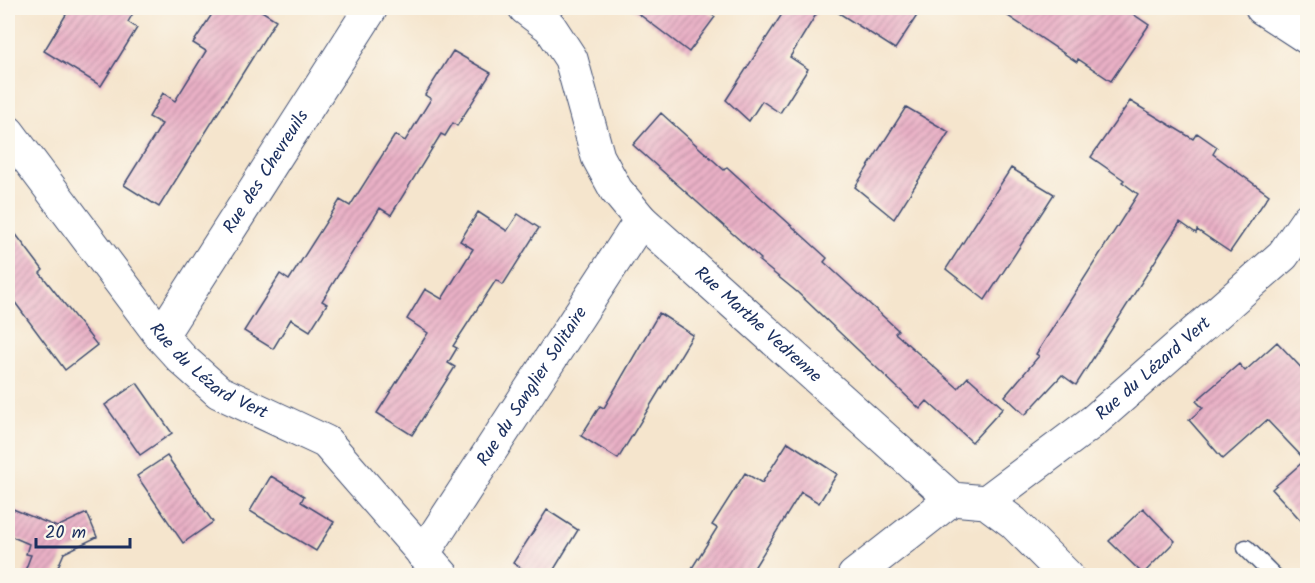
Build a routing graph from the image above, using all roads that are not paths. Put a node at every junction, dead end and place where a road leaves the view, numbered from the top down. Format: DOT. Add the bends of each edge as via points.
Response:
graph roads {
  1 [pos="371,8"];
  2 [pos="525,8"];
  3 [pos="1262,8"];
  4 [pos="1308,38"];
  5 [pos="8,132"];
  6 [pos="1308,219"];
  7 [pos="641,220"];
  8 [pos="161,336"];
  9 [pos="952,499"];
  10 [pos="986,502"];
  11 [pos="1246,548"];
  12 [pos="433,565"];
  13 [pos="854,576"];
  14 [pos="1067,576"];
  15 [pos="1274,576"];
  1 -- 8 [label="street, Rue des Chevreuils"];
  2 -- 7 [label="street, Rue Marthe Vedrenne" via="550,27 571,59 598,157 616,190"];
  3 -- 4 [label="street"];
  5 -- 8 [label="street, Rue du Lézard Vert"];
  6 -- 10 [label="street, Rue du Lézard Vert" via="1275,263 1095,420"];
  7 -- 9 [label="street, Rue Marthe Vedrenne"];
  7 -- 12 [label="street, Rue du Sanglier Solitaire"];
  8 -- 12 [label="street, Rue du Lézard Vert" via="219,392 326,442"];
  9 -- 10 [label="street"];
  9 -- 13 [label="street"];
  10 -- 14 [label="street" via="1013,522"];
  11 -- 15 [label="lane"];
}
